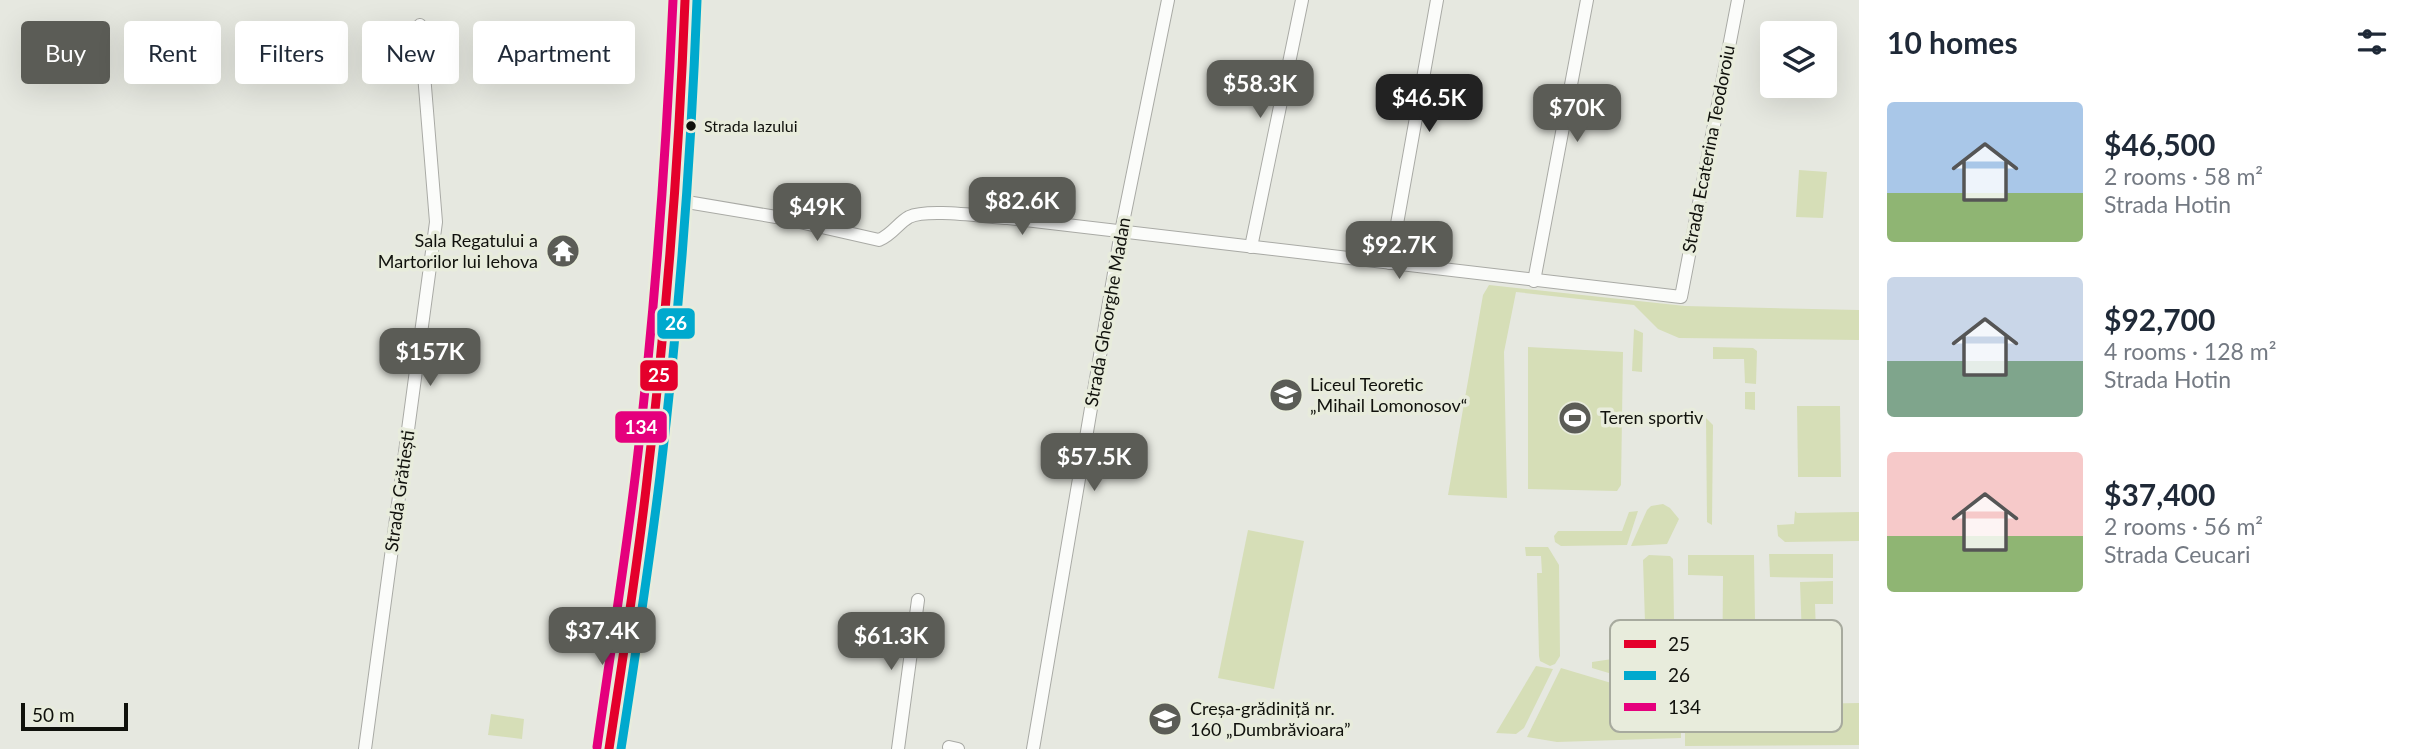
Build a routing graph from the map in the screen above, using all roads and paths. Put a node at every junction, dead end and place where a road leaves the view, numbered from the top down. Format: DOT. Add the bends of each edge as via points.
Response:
graph roads {
  1 [pos="685,0"];
  2 [pos="1168,0"];
  3 [pos="1302,0"];
  4 [pos="1437,0"];
  5 [pos="1587,0"];
  6 [pos="1738,0"];
  7 [pos="425,84"];
  8 [pos="675,200"];
  9 [pos="1121,232"];
  10 [pos="1251,247"];
  11 [pos="1390,263"];
  12 [pos="1534,281"];
  13 [pos="918,600"];
  14 [pos="365,749"];
  15 [pos="608,749"];
  16 [pos="898,749"];
  17 [pos="1033,749"];
  1 -- 8 [label="street"];
  2 -- 9 [label="street, Strada Gheorghe Madan"];
  3 -- 10 [label="street"];
  4 -- 11 [label="street"];
  5 -- 12 [label="street"];
  6 -- 12 [label="street, Strada Ecaterina Teodoroiu" via="1681,298"];
  7 -- 14 [label="street, Strada Grătiești" via="436,222"];
  8 -- 9 [label="street" via="879,240 908,217 926,213"];
  8 -- 15 [label="street" via="640,538"];
  9 -- 10 [label="street"];
  9 -- 17 [label="street, Strada Gheorghe Madan"];
  10 -- 11 [label="street"];
  11 -- 12 [label="street"];
  13 -- 16 [label="street"];
}
